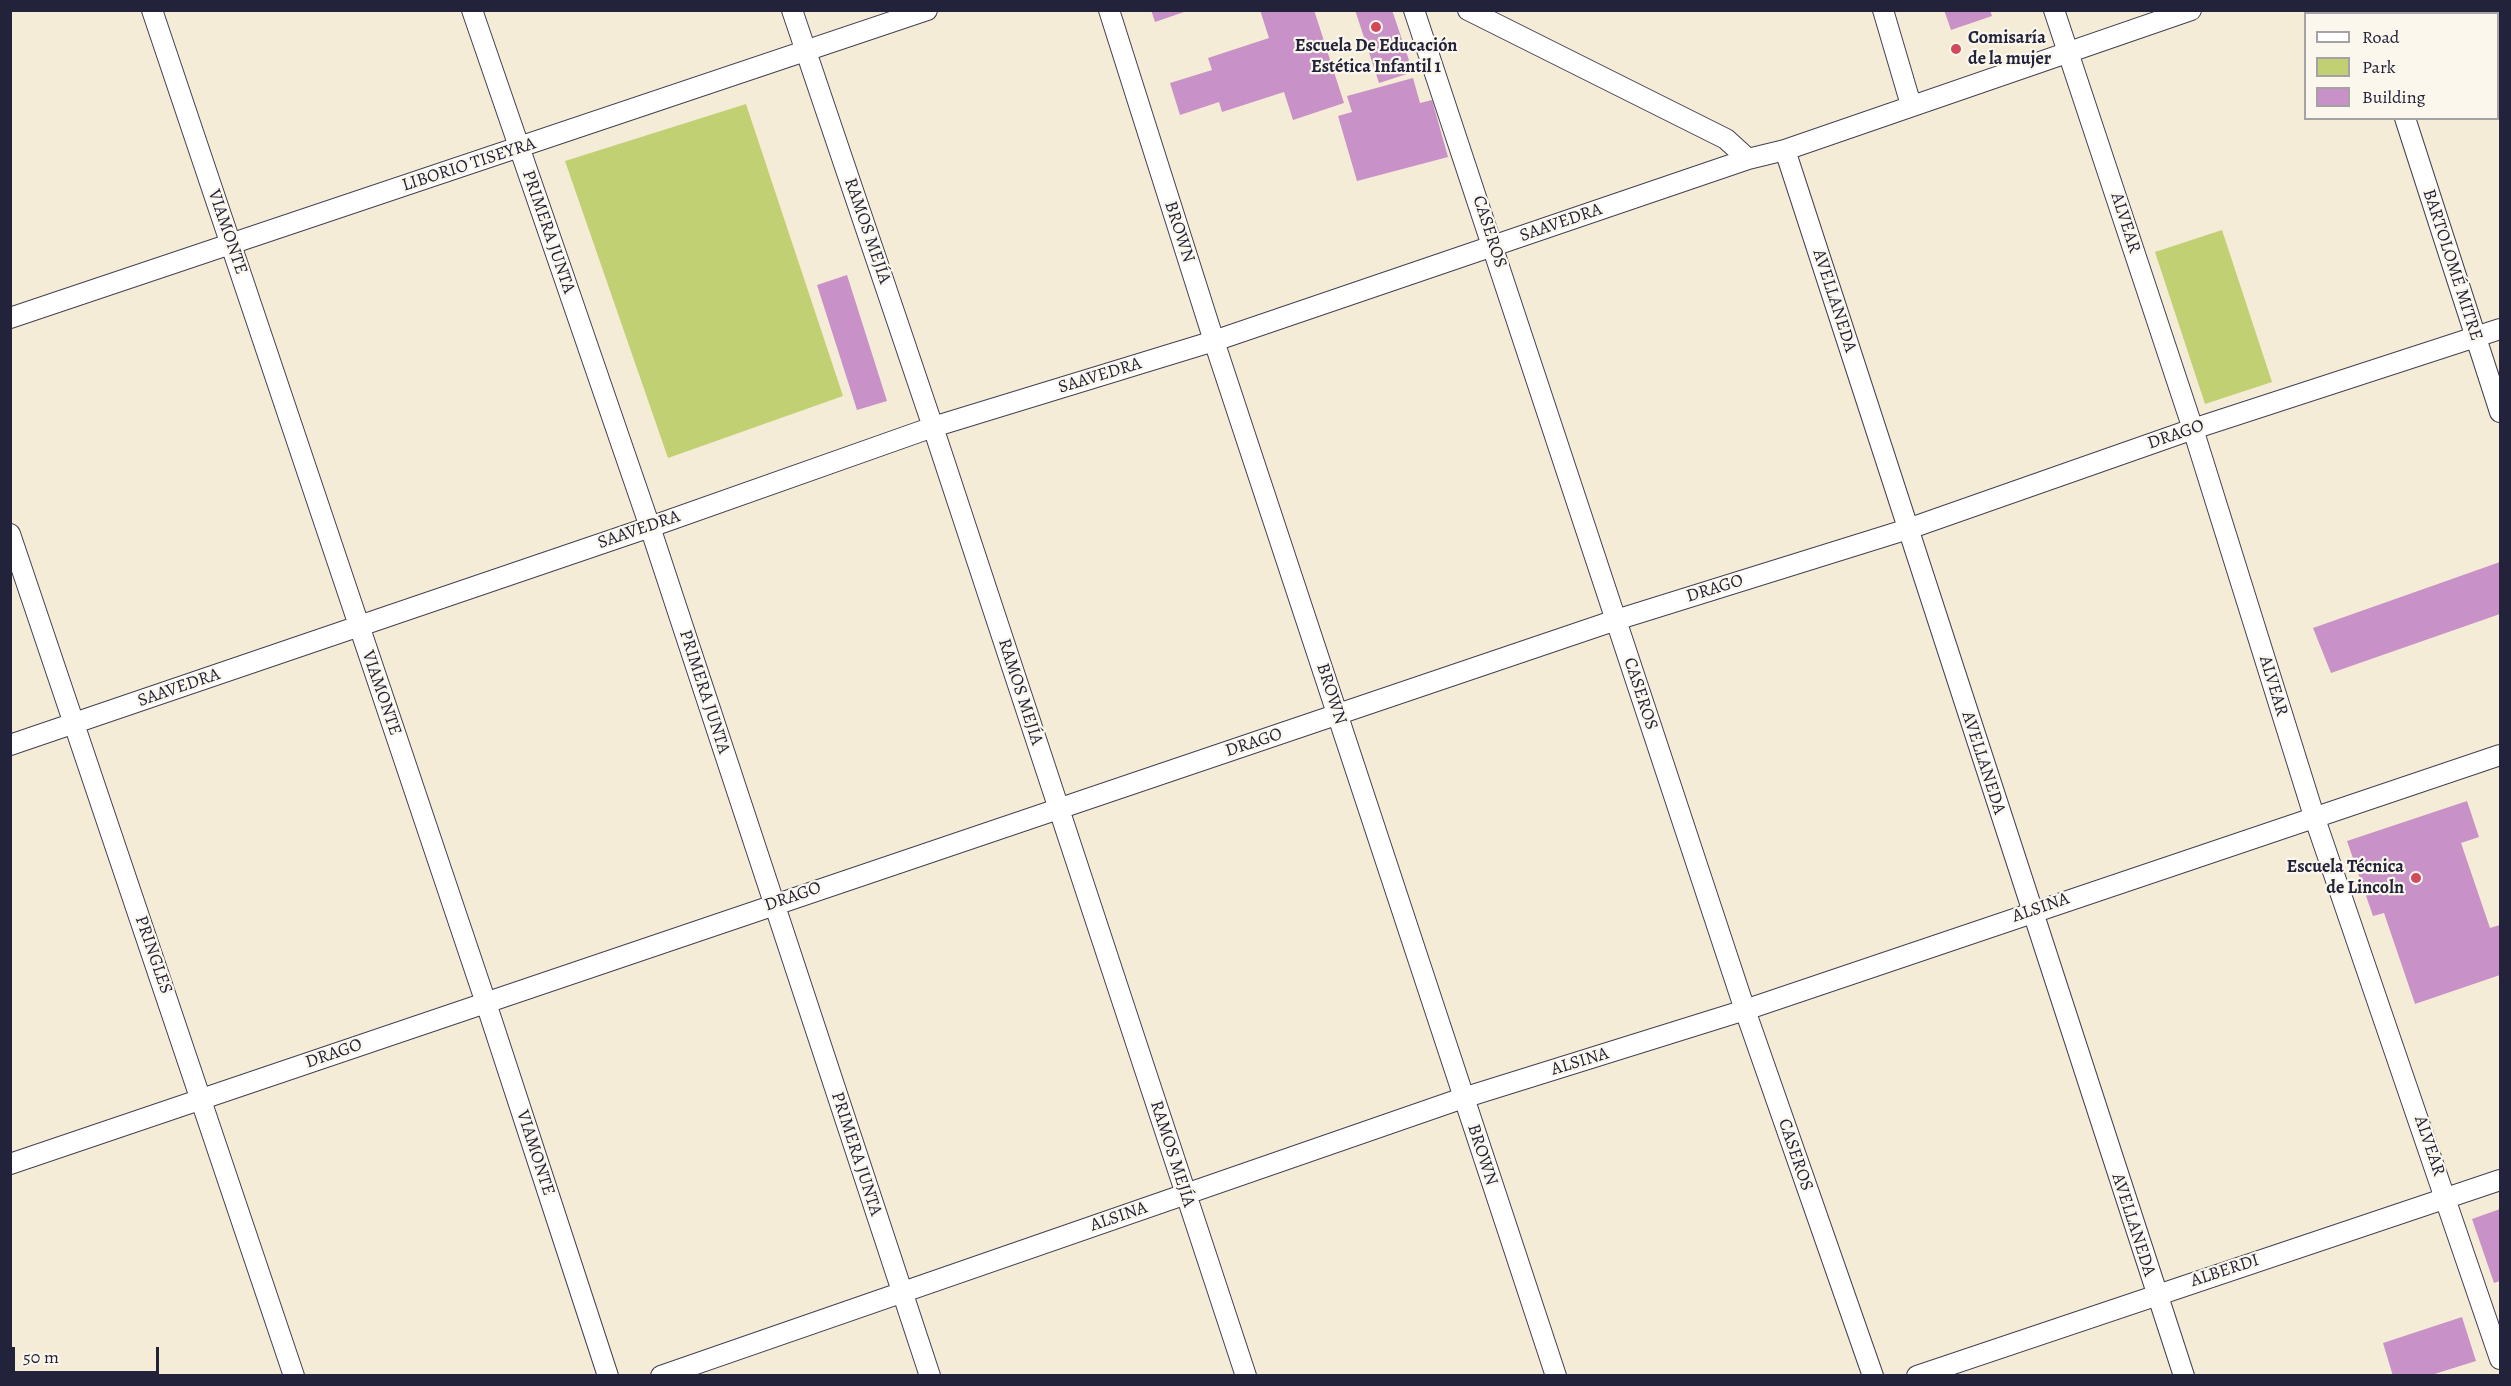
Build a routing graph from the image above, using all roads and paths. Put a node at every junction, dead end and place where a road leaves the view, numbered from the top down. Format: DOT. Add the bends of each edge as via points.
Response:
graph roads {
  1 [pos="152,10"];
  2 [pos="472,10"];
  3 [pos="792,10"];
  4 [pos="927,10"];
  5 [pos="1109,10"];
  6 [pos="1414,10"];
  7 [pos="1468,10"];
  8 [pos="1883,10"];
  9 [pos="2054,10"];
  10 [pos="2191,10"];
  11 [pos="806,51"];
  12 [pos="2069,52"];
  13 [pos="1911,105"];
  14 [pos="2406,120"];
  15 [pos="519,148"];
  16 [pos="1785,150"];
  17 [pos="1748,159"];
  18 [pos="231,243"];
  19 [pos="1494,246"];
  20 [pos="10,318"];
  21 [pos="2500,329"];
  22 [pos="2475,338"];
  23 [pos="1214,340"];
  24 [pos="2500,412"];
  25 [pos="933,427"];
  26 [pos="2193,429"];
  27 [pos="650,527"];
  28 [pos="1908,529"];
  29 [pos="10,534"];
  30 [pos="1616,620"];
  31 [pos="358,624"];
  32 [pos="1338,715"];
  33 [pos="75,724"];
  34 [pos="10,745"];
  35 [pos="2500,755"];
  36 [pos="1058,808"];
  37 [pos="2314,816"];
  38 [pos="774,904"];
  39 [pos="2031,911"];
  40 [pos="486,1003"];
  41 [pos="1745,1010"];
  42 [pos="1463,1098"];
  43 [pos="201,1099"];
  44 [pos="10,1164"];
  45 [pos="2500,1180"];
  46 [pos="1185,1193"];
  47 [pos="2447,1197"];
  48 [pos="901,1294"];
  49 [pos="2156,1294"];
  50 [pos="2500,1359"];
  51 [pos="294,1376"];
  52 [pos="608,1376"];
  53 [pos="661,1376"];
  54 [pos="930,1376"];
  55 [pos="1245,1376"];
  56 [pos="1556,1376"];
  57 [pos="1873,1376"];
  58 [pos="1917,1376"];
  59 [pos="2184,1376"];
  1 -- 18 [label="street, VIAMONTE"];
  2 -- 15 [label="street, PRIMERA JUNTA"];
  3 -- 11 [label="street, RAMOS MEJÍA"];
  4 -- 11 [label="street, LIBORIO TISEYRA"];
  5 -- 23 [label="street, BROWN"];
  6 -- 19 [label="street, CASEROS"];
  7 -- 17 [label="street" via="1726,139"];
  8 -- 13 [label="street"];
  9 -- 12 [label="street, ALVEAR"];
  10 -- 12 [label="street, SAAVEDRA"];
  11 -- 15 [label="street, LIBORIO TISEYRA"];
  11 -- 25 [label="street, RAMOS MEJÍA"];
  12 -- 13 [label="street, SAAVEDRA"];
  12 -- 26 [label="street, ALVEAR"];
  13 -- 16 [label="street, SAAVEDRA"];
  14 -- 22 [label="street, BARTOLOMÉ MITRE"];
  15 -- 18 [label="street, LIBORIO TISEYRA"];
  15 -- 27 [label="street, PRIMERA JUNTA"];
  16 -- 17 [label="street, SAAVEDRA"];
  16 -- 28 [label="street, AVELLANEDA"];
  17 -- 19 [label="street, SAAVEDRA"];
  18 -- 20 [label="street, LIBORIO TISEYRA"];
  18 -- 31 [label="street, VIAMONTE"];
  19 -- 23 [label="street, SAAVEDRA"];
  19 -- 30 [label="street, CASEROS"];
  21 -- 22 [label="street, DRAGO"];
  22 -- 24 [label="street, BARTOLOMÉ MITRE"];
  22 -- 26 [label="street, DRAGO"];
  23 -- 25 [label="street, SAAVEDRA"];
  23 -- 32 [label="street, BROWN"];
  25 -- 27 [label="street, SAAVEDRA"];
  25 -- 36 [label="street, RAMOS MEJÍA"];
  26 -- 28 [label="street, DRAGO"];
  26 -- 37 [label="street, ALVEAR"];
  27 -- 31 [label="street, SAAVEDRA"];
  27 -- 38 [label="street, PRIMERA JUNTA"];
  28 -- 30 [label="street, DRAGO"];
  28 -- 39 [label="street, AVELLANEDA"];
  29 -- 33 [label="street, PRINGLES"];
  30 -- 32 [label="street, DRAGO"];
  30 -- 41 [label="street, CASEROS"];
  31 -- 33 [label="street, SAAVEDRA"];
  31 -- 40 [label="street, VIAMONTE"];
  32 -- 36 [label="street, DRAGO"];
  32 -- 42 [label="street, BROWN"];
  33 -- 34 [label="street, SAAVEDRA"];
  33 -- 43 [label="street, PRINGLES"];
  35 -- 37 [label="street, ALSINA"];
  36 -- 38 [label="street, DRAGO"];
  36 -- 46 [label="street, RAMOS MEJÍA"];
  37 -- 39 [label="street, ALSINA"];
  37 -- 47 [label="street, ALVEAR"];
  38 -- 40 [label="street, DRAGO"];
  38 -- 48 [label="street, PRIMERA JUNTA"];
  39 -- 41 [label="street, ALSINA"];
  39 -- 49 [label="street, AVELLANEDA"];
  40 -- 43 [label="street, DRAGO"];
  40 -- 52 [label="street, VIAMONTE"];
  41 -- 42 [label="street, ALSINA"];
  41 -- 57 [label="street, CASEROS"];
  42 -- 46 [label="street, ALSINA"];
  42 -- 56 [label="street, BROWN"];
  43 -- 44 [label="street, DRAGO"];
  43 -- 51 [label="street, PRINGLES"];
  45 -- 47 [label="street, ALBERDI"];
  46 -- 48 [label="street, ALSINA"];
  46 -- 55 [label="street, RAMOS MEJÍA"];
  47 -- 49 [label="street, ALBERDI"];
  47 -- 50 [label="street, ALVEAR"];
  48 -- 53 [label="street, ALSINA"];
  48 -- 54 [label="street, PRIMERA JUNTA"];
  49 -- 58 [label="street, ALBERDI"];
  49 -- 59 [label="street, AVELLANEDA"];
}
